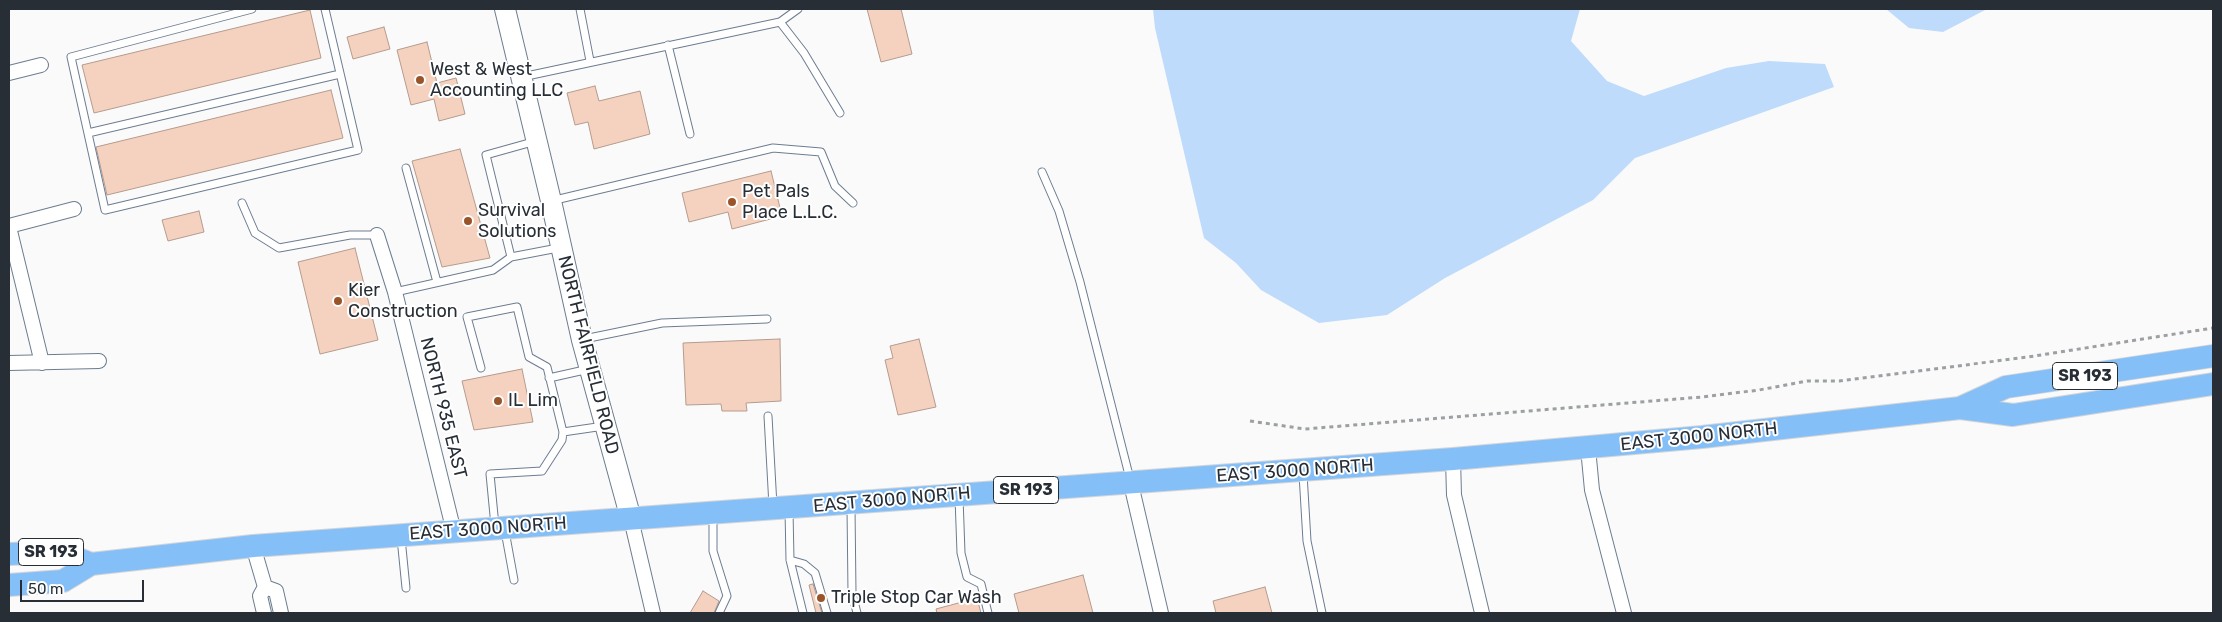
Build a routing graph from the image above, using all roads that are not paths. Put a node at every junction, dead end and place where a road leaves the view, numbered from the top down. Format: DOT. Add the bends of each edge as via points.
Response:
graph roads {
  1 [pos="252,9"];
  2 [pos="325,9"];
  3 [pos="505,9"];
  4 [pos="580,9"];
  5 [pos="798,9"];
  6 [pos="780,22"];
  7 [pos="668,45"];
  8 [pos="590,61"];
  9 [pos="41,65"];
  10 [pos="9,73"];
  11 [pos="340,74"];
  12 [pos="522,77"];
  13 [pos="840,113"];
  14 [pos="88,133"];
  15 [pos="690,134"];
  16 [pos="537,141"];
  17 [pos="406,168"];
  18 [pos="1042,172"];
  19 [pos="551,201"];
  20 [pos="242,203"];
  21 [pos="853,203"];
  22 [pos="74,209"];
  23 [pos="9,227"];
  24 [pos="376,235"];
  25 [pos="561,247"];
  26 [pos="511,257"];
  27 [pos="437,282"];
  28 [pos="395,292"];
  29 [pos="767,319"];
  30 [pos="582,340"];
  31 [pos="2213,356"];
  32 [pos="100,361"];
  33 [pos="42,363"];
  34 [pos="9,364"];
  35 [pos="481,368"];
  36 [pos="589,369"];
  37 [pos="550,378"];
  38 [pos="2213,384"];
  39 [pos="1960,408"];
  40 [pos="768,416"];
  41 [pos="604,426"];
  42 [pos="564,432"];
  43 [pos="1588,448"];
  44 [pos="1453,459"];
  45 [pos="1303,471"];
  46 [pos="1131,484"];
  47 [pos="959,495"];
  48 [pos="851,504"];
  49 [pos="781,509"];
  50 [pos="713,513"];
  51 [pos="631,519"];
  52 [pos="500,529"];
  53 [pos="454,532"];
  54 [pos="401,535"];
  55 [pos="253,546"];
  56 [pos="9,554"];
  57 [pos="790,560"];
  58 [pos="92,564"];
  59 [pos="514,580"];
  60 [pos="9,585"];
  61 [pos="264,587"];
  62 [pos="406,588"];
  63 [pos="264,613"];
  64 [pos="281,613"];
  65 [pos="653,613"];
  66 [pos="719,613"];
  67 [pos="803,613"];
  68 [pos="827,613"];
  69 [pos="857,613"];
  70 [pos="988,613"];
  71 [pos="1162,613"];
  72 [pos="1322,613"];
  73 [pos="1482,613"];
  74 [pos="1624,613"];
  1 -- 14 [label="lane" via="71,57"];
  2 -- 11 [label="lane"];
  3 -- 12 [label="main road, NORTH FAIRFIELD ROAD"];
  4 -- 8 [label="lane"];
  5 -- 6 [label="lane"];
  6 -- 7 [label="lane"];
  6 -- 13 [label="lane" via="804,53"];
  7 -- 8 [label="lane"];
  7 -- 15 [label="lane"];
  8 -- 12 [label="lane"];
  9 -- 10 [label="street"];
  11 -- 14 [label="lane"];
  11 -- 14 [label="lane" via="358,150 106,210"];
  12 -- 16 [label="main road, NORTH FAIRFIELD ROAD"];
  16 -- 19 [label="main road, NORTH FAIRFIELD ROAD"];
  16 -- 26 [label="lane" via="486,155"];
  17 -- 27 [label="lane"];
  18 -- 46 [label="lane" via="1059,211 1080,282"];
  19 -- 21 [label="lane" via="772,148 821,152 835,186"];
  19 -- 25 [label="main road, NORTH FAIRFIELD ROAD"];
  20 -- 24 [label="lane" via="255,233 279,248"];
  22 -- 23 [label="street"];
  23 -- 33 [label="street"];
  24 -- 28 [label="street, NORTH 935 EAST"];
  25 -- 26 [label="lane"];
  25 -- 30 [label="main road, NORTH FAIRFIELD ROAD"];
  26 -- 27 [label="lane" via="493,270"];
  27 -- 28 [label="lane"];
  28 -- 53 [label="street, NORTH 935 EAST"];
  29 -- 30 [label="lane" via="662,323"];
  30 -- 36 [label="main road, NORTH FAIRFIELD ROAD"];
  31 -- 39 [label="main road, EAST 3000 NORTH / SR 193" via="2006,387"];
  32 -- 33 [label="street"];
  33 -- 34 [label="street"];
  35 -- 37 [label="lane" via="467,317 517,307 529,357 547,367"];
  36 -- 37 [label="lane"];
  36 -- 41 [label="main road, NORTH FAIRFIELD ROAD"];
  37 -- 42 [label="lane"];
  38 -- 39 [label="main road, EAST 3000 NORTH / SR 193" via="2013,415"];
  39 -- 43 [label="main road, EAST 3000 NORTH / SR 193"];
  40 -- 49 [label="lane"];
  41 -- 42 [label="lane"];
  41 -- 51 [label="main road, NORTH FAIRFIELD ROAD"];
  42 -- 52 [label="lane" via="542,471 490,474"];
  43 -- 44 [label="main road, EAST 3000 NORTH / SR 193"];
  43 -- 74 [label="street" via="1592,490"];
  44 -- 45 [label="main road, EAST 3000 NORTH / SR 193"];
  44 -- 73 [label="street" via="1454,495"];
  45 -- 46 [label="main road, EAST 3000 NORTH / SR 193"];
  45 -- 72 [label="lane" via="1307,541"];
  46 -- 47 [label="main road, EAST 3000 NORTH / SR 193"];
  46 -- 71 [label="street"];
  47 -- 48 [label="main road, EAST 3000 NORTH / SR 193"];
  47 -- 70 [label="lane" via="960,553 967,577 981,584"];
  48 -- 49 [label="main road, EAST 3000 NORTH / SR 193"];
  48 -- 69 [label="lane" via="852,594"];
  49 -- 50 [label="main road, EAST 3000 NORTH / SR 193"];
  49 -- 57 [label="lane"];
  50 -- 51 [label="main road, EAST 3000 NORTH / SR 193"];
  50 -- 66 [label="lane" via="714,551 727,596"];
  51 -- 52 [label="main road, EAST 3000 NORTH / SR 193"];
  51 -- 65 [label="street, NORTH FAIRFIELD ROAD"];
  52 -- 53 [label="main road, EAST 3000 NORTH / SR 193"];
  52 -- 59 [label="lane"];
  53 -- 54 [label="main road, EAST 3000 NORTH / SR 193"];
  54 -- 55 [label="main road, EAST 3000 NORTH / SR 193"];
  54 -- 62 [label="lane"];
  55 -- 58 [label="main road, EAST 3000 NORTH / SR 193"];
  55 -- 61 [label="street"];
  56 -- 58 [label="main road, EAST 3000 NORTH / SR 193" via="61,552"];
  57 -- 67 [label="lane"];
  57 -- 68 [label="lane" via="804,564 815,573"];
  58 -- 60 [label="main road, EAST 3000 NORTH / SR 193" via="63,581"];
  61 -- 63 [label="street" via="260,596"];
  61 -- 64 [label="street" via="276,592"];
}
